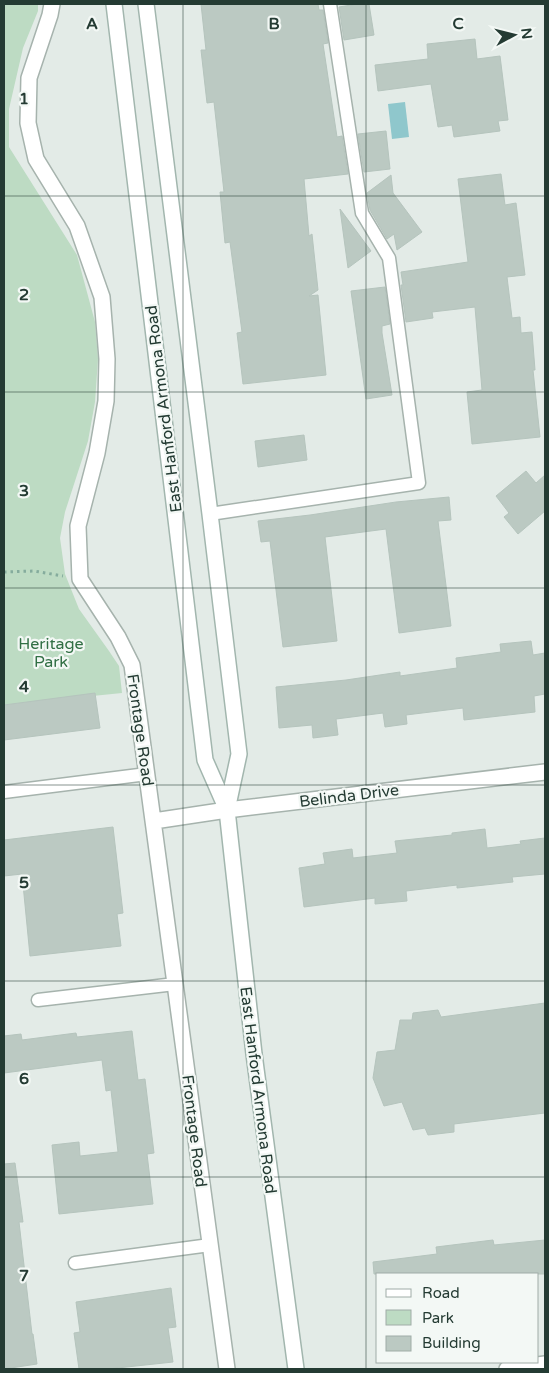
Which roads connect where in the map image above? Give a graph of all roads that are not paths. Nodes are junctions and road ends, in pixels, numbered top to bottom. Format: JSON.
{"nodes":[{"id":1,"x":52,"y":4,"type":"edge"},
{"id":2,"x":114,"y":4,"type":"edge"},
{"id":3,"x":146,"y":4,"type":"edge"},
{"id":4,"x":330,"y":4,"type":"edge"},
{"id":5,"x":210,"y":514,"type":"junction"},
{"id":6,"x":545,"y":772,"type":"edge"},
{"id":7,"x":148,"y":774,"type":"junction"},
{"id":8,"x":4,"y":792,"type":"edge"},
{"id":9,"x":227,"y":810,"type":"junction"},
{"id":10,"x":154,"y":821,"type":"junction"},
{"id":11,"x":176,"y":984,"type":"junction"},
{"id":12,"x":38,"y":1000,"type":"dead end"},
{"id":13,"x":210,"y":1245,"type":"junction"},
{"id":14,"x":76,"y":1263,"type":"dead end"},
{"id":15,"x":545,"y":1364,"type":"edge"},
{"id":16,"x":226,"y":1369,"type":"edge"},
{"id":17,"x":296,"y":1369,"type":"edge"},
{"id":18,"x":506,"y":1369,"type":"edge"}],
"edges":[{"from":1,"to":7,"type":"main road","name":"Frontage Road"},
{"from":2,"to":9,"type":"main road","name":"East Hanford Armona Road"},
{"from":3,"to":5,"type":"main road","name":"East Hanford Armona Road"},
{"from":4,"to":5,"type":"lane"},
{"from":5,"to":9,"type":"main road","name":"East Hanford Armona Road"},
{"from":6,"to":9,"type":"main road","name":"Belinda Drive"},
{"from":7,"to":8,"type":"lane"},
{"from":7,"to":10,"type":"main road","name":"Frontage Road"},
{"from":9,"to":10,"type":"main road","name":"Belinda Drive"},
{"from":9,"to":17,"type":"main road","name":"East Hanford Armona Road"},
{"from":10,"to":11,"type":"main road","name":"Frontage Road"},
{"from":11,"to":12,"type":"lane"},
{"from":11,"to":13,"type":"main road","name":"Frontage Road"},
{"from":13,"to":14,"type":"lane"},
{"from":13,"to":16,"type":"main road","name":"Frontage Road"},
{"from":15,"to":18,"type":"main road"}]}
